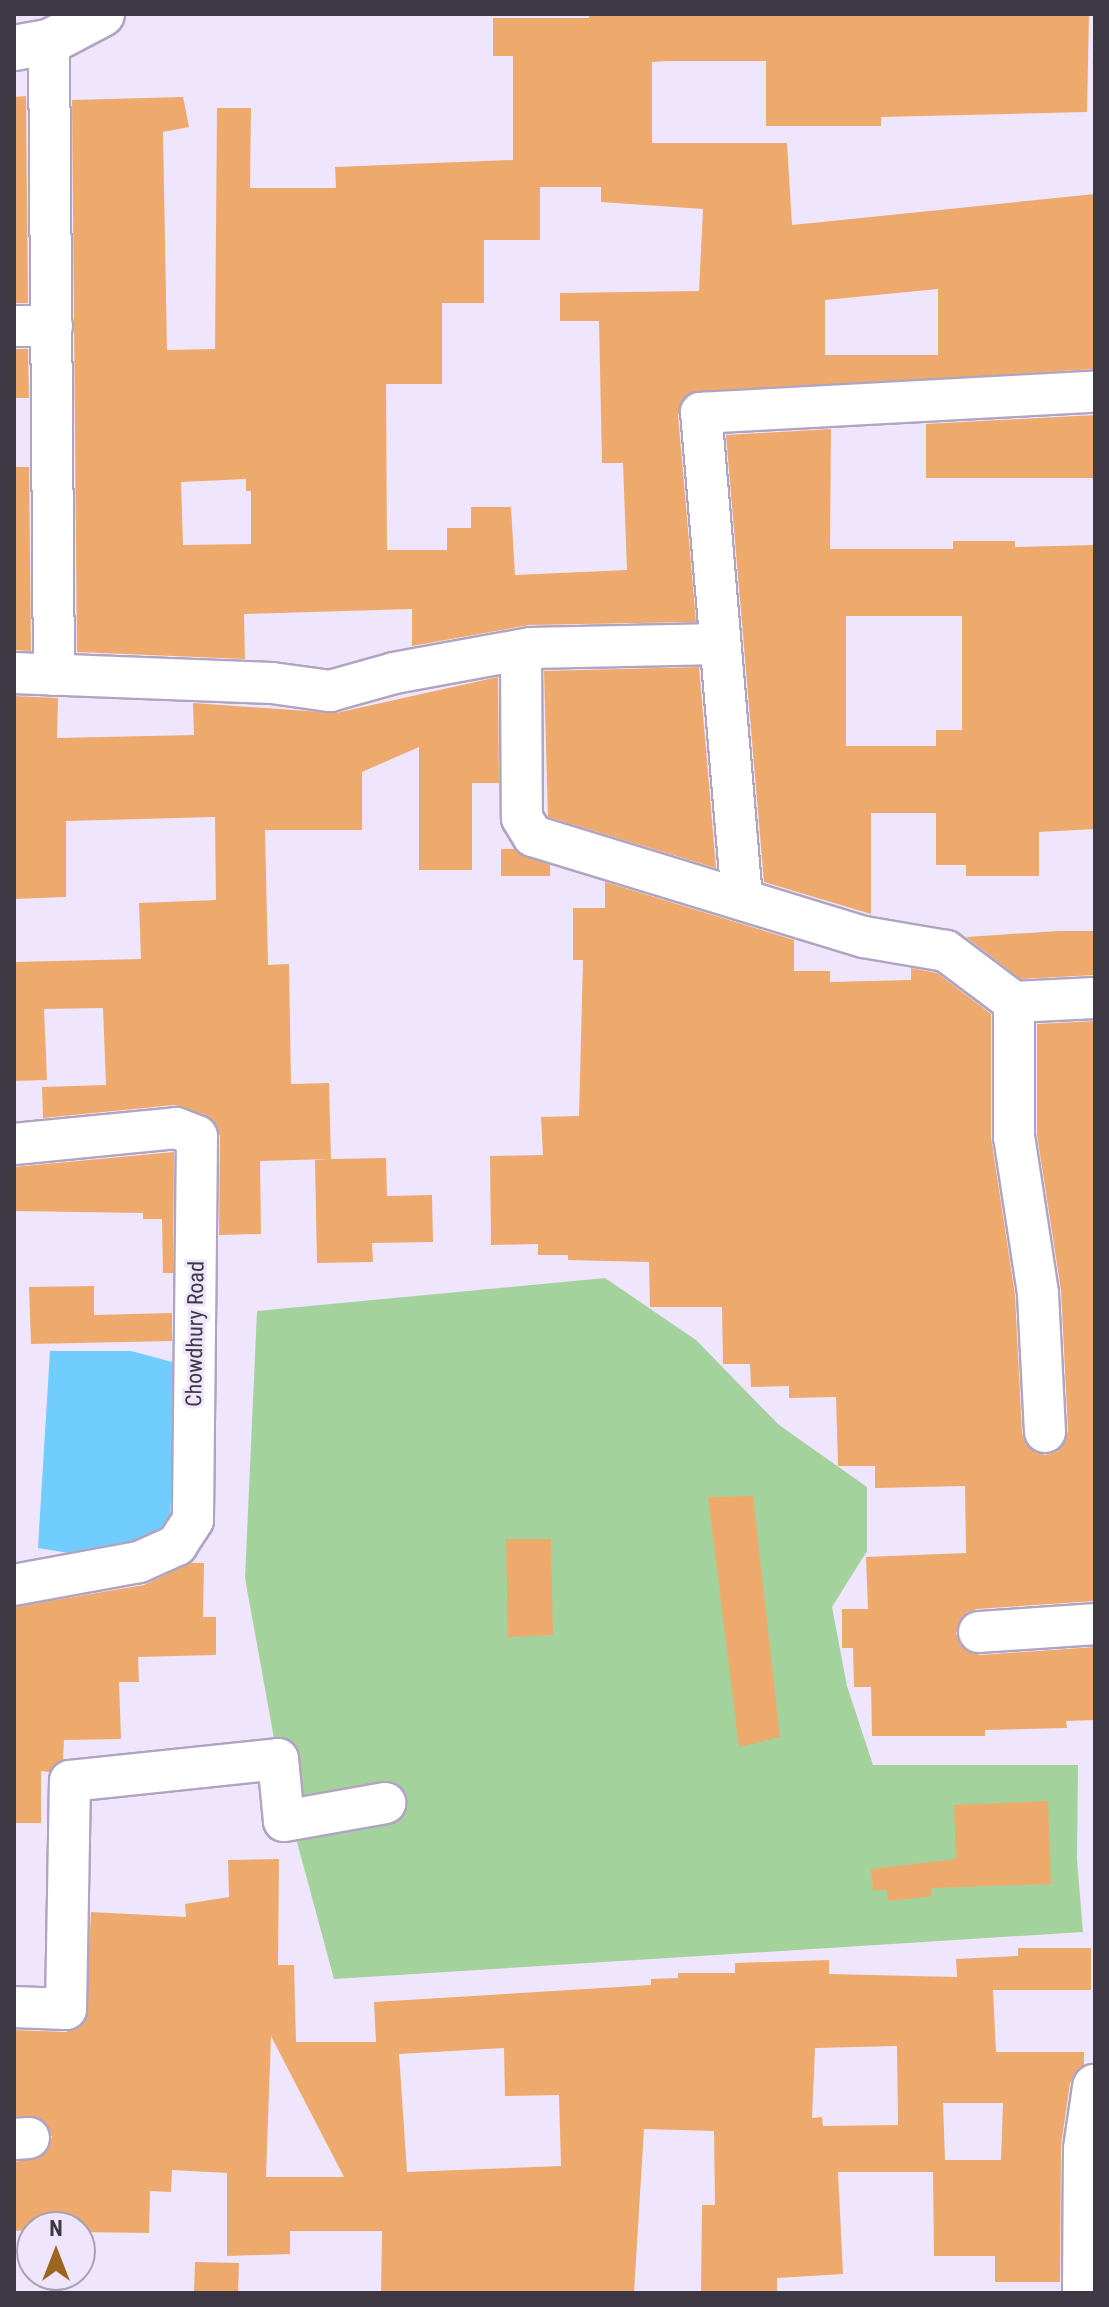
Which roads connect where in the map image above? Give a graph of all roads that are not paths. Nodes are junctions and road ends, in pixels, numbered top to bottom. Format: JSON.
{"nodes":[{"id":1,"x":102,"y":14,"type":"edge"},
{"id":2,"x":31,"y":45,"type":"edge"},
{"id":3,"x":33,"y":326,"type":"edge"},
{"id":4,"x":1095,"y":392,"type":"edge"},
{"id":5,"x":720,"y":644,"type":"junction"},
{"id":6,"x":521,"y":650,"type":"junction"},
{"id":7,"x":14,"y":673,"type":"edge"},
{"id":8,"x":54,"y":675,"type":"junction"},
{"id":9,"x":742,"y":899,"type":"junction"},
{"id":10,"x":1095,"y":998,"type":"edge"},
{"id":11,"x":1014,"y":1002,"type":"junction"},
{"id":12,"x":14,"y":1144,"type":"edge"},
{"id":13,"x":1045,"y":1432,"type":"dead end"},
{"id":14,"x":14,"y":1585,"type":"edge"},
{"id":15,"x":1095,"y":1624,"type":"edge"},
{"id":16,"x":979,"y":1632,"type":"dead end"},
{"id":17,"x":385,"y":1803,"type":"dead end"},
{"id":18,"x":14,"y":2007,"type":"edge"},
{"id":19,"x":1095,"y":2087,"type":"edge"},
{"id":20,"x":1085,"y":2293,"type":"edge"}],
"edges":[{"from":1,"to":2,"type":"street"},
{"from":2,"to":3,"type":"street"},
{"from":3,"to":8,"type":"street"},
{"from":4,"to":5,"type":"street"},
{"from":5,"to":6,"type":"street"},
{"from":5,"to":9,"type":"street"},
{"from":6,"to":8,"type":"street"},
{"from":6,"to":9,"type":"street"},
{"from":7,"to":8,"type":"street"},
{"from":9,"to":11,"type":"street"},
{"from":10,"to":11,"type":"street"},
{"from":11,"to":13,"type":"street"},
{"from":12,"to":14,"type":"street","name":"Chowdhury Road"},
{"from":15,"to":16,"type":"street"},
{"from":17,"to":18,"type":"street"},
{"from":19,"to":20,"type":"street"}]}
